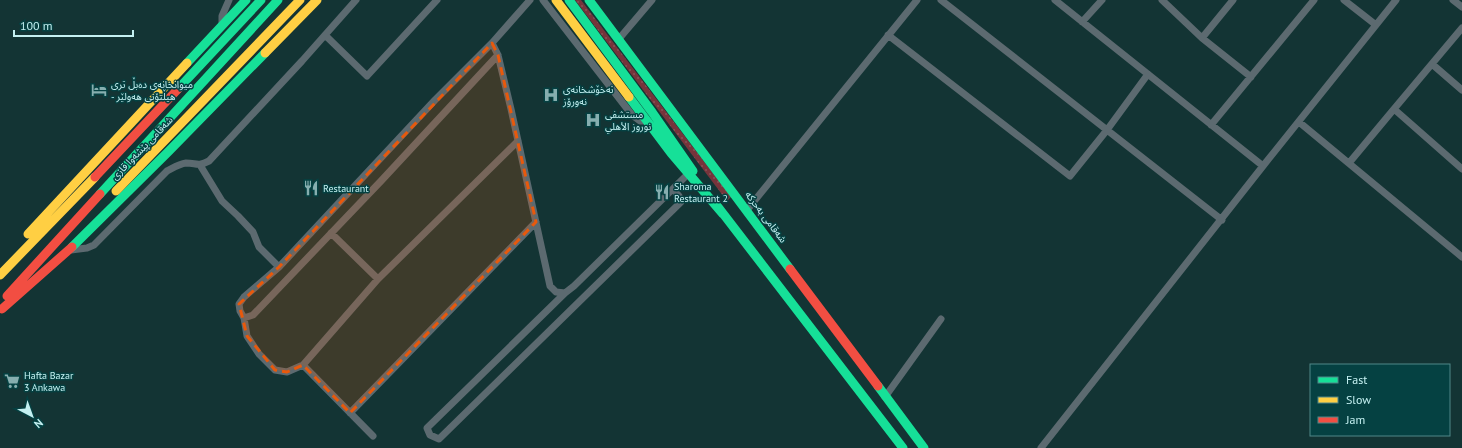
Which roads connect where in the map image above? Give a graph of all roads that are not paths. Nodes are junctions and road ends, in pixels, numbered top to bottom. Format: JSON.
{"nodes":[{"id":1,"x":229,"y":0,"type":"edge"},
{"id":2,"x":246,"y":0,"type":"edge"},
{"id":3,"x":261,"y":0,"type":"edge"},
{"id":4,"x":278,"y":0,"type":"edge"},
{"id":5,"x":300,"y":0,"type":"edge"},
{"id":6,"x":318,"y":0,"type":"edge"},
{"id":7,"x":356,"y":0,"type":"edge"},
{"id":8,"x":437,"y":0,"type":"edge"},
{"id":9,"x":530,"y":0,"type":"edge"},
{"id":10,"x":543,"y":0,"type":"edge"},
{"id":11,"x":556,"y":0,"type":"edge"},
{"id":12,"x":570,"y":0,"type":"edge"},
{"id":13,"x":589,"y":0,"type":"edge"},
{"id":14,"x":652,"y":0,"type":"edge"},
{"id":15,"x":917,"y":0,"type":"edge"},
{"id":16,"x":941,"y":0,"type":"edge"},
{"id":17,"x":1055,"y":0,"type":"edge"},
{"id":18,"x":1102,"y":0,"type":"edge"},
{"id":19,"x":1162,"y":0,"type":"edge"},
{"id":20,"x":1233,"y":0,"type":"edge"},
{"id":21,"x":1314,"y":0,"type":"edge"},
{"id":22,"x":1344,"y":0,"type":"edge"},
{"id":23,"x":1396,"y":0,"type":"edge"},
{"id":24,"x":1453,"y":0,"type":"edge"},
{"id":25,"x":1462,"y":7,"type":"edge"},
{"id":26,"x":1082,"y":22,"type":"junction"},
{"id":27,"x":222,"y":25,"type":"junction"},
{"id":28,"x":1376,"y":25,"type":"junction"},
{"id":29,"x":1462,"y":28,"type":"edge"},
{"id":30,"x":325,"y":35,"type":"junction"},
{"id":31,"x":888,"y":35,"type":"junction"},
{"id":32,"x":1202,"y":38,"type":"junction"},
{"id":33,"x":618,"y":40,"type":"junction"},
{"id":34,"x":492,"y":43,"type":"junction"},
{"id":35,"x":498,"y":55,"type":"junction"},
{"id":36,"x":1432,"y":64,"type":"junction"},
{"id":37,"x":1148,"y":74,"type":"junction"},
{"id":38,"x":1251,"y":77,"type":"junction"},
{"id":39,"x":1462,"y":90,"type":"edge"},
{"id":40,"x":1394,"y":109,"type":"junction"},
{"id":41,"x":647,"y":121,"type":"junction"},
{"id":42,"x":1299,"y":122,"type":"junction"},
{"id":43,"x":1211,"y":125,"type":"junction"},
{"id":44,"x":1107,"y":130,"type":"junction"},
{"id":45,"x":518,"y":141,"type":"junction"},
{"id":46,"x":1349,"y":163,"type":"junction"},
{"id":47,"x":200,"y":165,"type":"junction"},
{"id":48,"x":1263,"y":166,"type":"junction"},
{"id":49,"x":1462,"y":169,"type":"edge"},
{"id":50,"x":688,"y":174,"type":"junction"},
{"id":51,"x":673,"y":189,"type":"junction"},
{"id":52,"x":747,"y":210,"type":"junction"},
{"id":53,"x":723,"y":214,"type":"junction"},
{"id":54,"x":1222,"y":220,"type":"junction"},
{"id":55,"x":536,"y":222,"type":"junction"},
{"id":56,"x":331,"y":233,"type":"junction"},
{"id":57,"x":68,"y":251,"type":"junction"},
{"id":58,"x":1462,"y":257,"type":"edge"},
{"id":59,"x":0,"y":265,"type":"edge"},
{"id":60,"x":279,"y":267,"type":"junction"},
{"id":61,"x":0,"y":275,"type":"edge"},
{"id":62,"x":378,"y":279,"type":"junction"},
{"id":63,"x":564,"y":293,"type":"junction"},
{"id":64,"x":1,"y":308,"type":"edge"},
{"id":65,"x":244,"y":318,"type":"junction"},
{"id":66,"x":941,"y":318,"type":"dead end"},
{"id":67,"x":303,"y":365,"type":"junction"},
{"id":68,"x":885,"y":397,"type":"junction"},
{"id":69,"x":350,"y":413,"type":"junction"},
{"id":70,"x":373,"y":436,"type":"dead end"},
{"id":71,"x":903,"y":448,"type":"edge"},
{"id":72,"x":924,"y":448,"type":"edge"},
{"id":73,"x":1041,"y":448,"type":"edge"}],
"edges":[{"from":1,"to":27,"type":"street"},
{"from":2,"to":27,"type":"main road"},
{"from":3,"to":61,"type":"main road","name":"شەقامی پێشەوا قازی"},
{"from":4,"to":64,"type":"main road","name":"شەقامی پێشەوا قازی"},
{"from":5,"to":64,"type":"main road","name":"شەقامی پێشەوا قازی"},
{"from":6,"to":57,"type":"main road"},
{"from":7,"to":30,"type":"street"},
{"from":8,"to":30,"type":"street"},
{"from":9,"to":34,"type":"street"},
{"from":10,"to":41,"type":"street"},
{"from":11,"to":41,"type":"main road"},
{"from":12,"to":53,"type":"main road"},
{"from":13,"to":33,"type":"main road","name":"شەقامی بەحرکە"},
{"from":14,"to":33,"type":"street"},
{"from":15,"to":31,"type":"street"},
{"from":16,"to":44,"type":"street"},
{"from":17,"to":26,"type":"street"},
{"from":18,"to":26,"type":"street"},
{"from":19,"to":32,"type":"street"},
{"from":20,"to":32,"type":"street"},
{"from":21,"to":38,"type":"street"},
{"from":22,"to":28,"type":"street"},
{"from":23,"to":28,"type":"street"},
{"from":24,"to":25,"type":"street"},
{"from":26,"to":37,"type":"street"},
{"from":27,"to":59,"type":"main road"},
{"from":28,"to":42,"type":"street"},
{"from":29,"to":36,"type":"street"},
{"from":30,"to":47,"type":"street"},
{"from":31,"to":44,"type":"street"},
{"from":31,"to":52,"type":"street"},
{"from":32,"to":38,"type":"street"},
{"from":33,"to":52,"type":"main road","name":"شەقامی بەحرکە"},
{"from":34,"to":35,"type":"street"},
{"from":34,"to":60,"type":"street"},
{"from":35,"to":45,"type":"street"},
{"from":35,"to":56,"type":"street"},
{"from":36,"to":39,"type":"street"},
{"from":36,"to":40,"type":"street"},
{"from":37,"to":43,"type":"street"},
{"from":37,"to":44,"type":"street"},
{"from":38,"to":43,"type":"street"},
{"from":40,"to":46,"type":"street"},
{"from":40,"to":49,"type":"street"},
{"from":41,"to":50,"type":"main road"},
{"from":42,"to":46,"type":"street"},
{"from":42,"to":48,"type":"street"},
{"from":43,"to":48,"type":"street"},
{"from":44,"to":54,"type":"street"},
{"from":45,"to":55,"type":"street"},
{"from":45,"to":62,"type":"street"},
{"from":46,"to":58,"type":"street"},
{"from":47,"to":57,"type":"street"},
{"from":47,"to":60,"type":"street"},
{"from":48,"to":54,"type":"street"},
{"from":50,"to":51,"type":"street"},
{"from":50,"to":53,"type":"main road"},
{"from":51,"to":63,"type":"street"},
{"from":51,"to":63,"type":"street"},
{"from":52,"to":68,"type":"main road","name":"شەقامی بەحرکە"},
{"from":53,"to":71,"type":"main road"},
{"from":54,"to":73,"type":"street"},
{"from":55,"to":63,"type":"street"},
{"from":55,"to":69,"type":"street"},
{"from":56,"to":62,"type":"street"},
{"from":56,"to":65,"type":"street"},
{"from":57,"to":64,"type":"main road"},
{"from":60,"to":65,"type":"street"},
{"from":62,"to":67,"type":"street"},
{"from":65,"to":67,"type":"street"},
{"from":66,"to":68,"type":"street"},
{"from":67,"to":69,"type":"street"},
{"from":68,"to":72,"type":"main road","name":"شەقامی بەحرکە"},
{"from":69,"to":70,"type":"street"}]}
